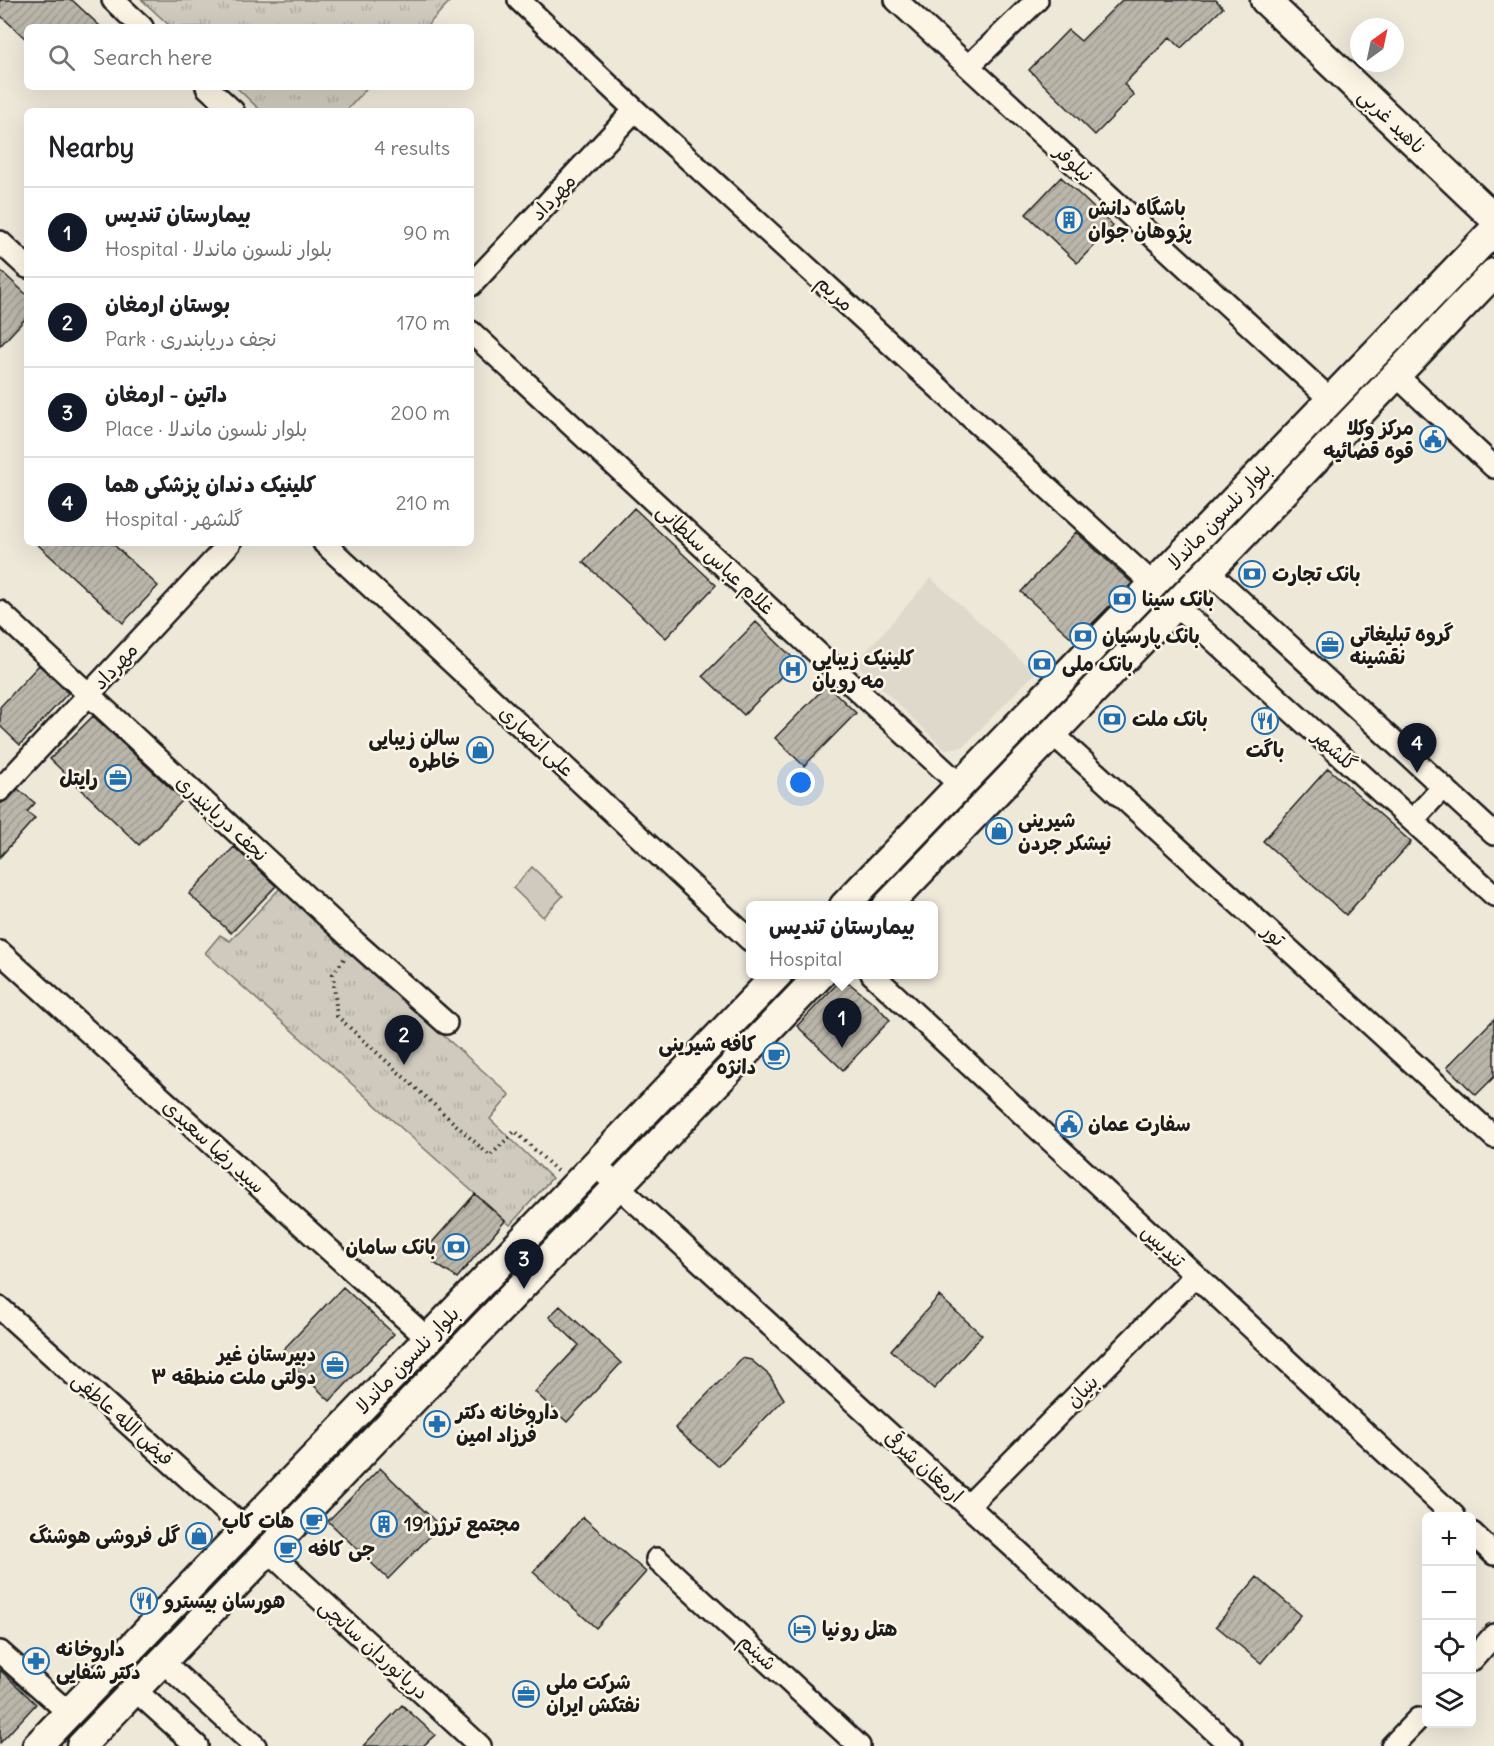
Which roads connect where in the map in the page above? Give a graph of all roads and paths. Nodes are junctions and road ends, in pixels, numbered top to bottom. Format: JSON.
{"nodes":[{"id":1,"x":113,"y":0,"type":"edge"},
{"id":2,"x":519,"y":0,"type":"edge"},
{"id":3,"x":896,"y":0,"type":"edge"},
{"id":4,"x":1037,"y":0,"type":"edge"},
{"id":5,"x":1265,"y":0,"type":"edge"},
{"id":6,"x":139,"y":24,"type":"edge"},
{"id":7,"x":969,"y":66,"type":"junction"},
{"id":8,"x":210,"y":90,"type":"edge"},
{"id":9,"x":229,"y":108,"type":"edge"},
{"id":10,"x":635,"y":110,"type":"junction"},
{"id":11,"x":1494,"y":218,"type":"edge"},
{"id":12,"x":1494,"y":230,"type":"edge"},
{"id":13,"x":0,"y":242,"type":"edge"},
{"id":14,"x":24,"y":264,"type":"edge"},
{"id":15,"x":1494,"y":273,"type":"edge"},
{"id":16,"x":474,"y":282,"type":"edge"},
{"id":17,"x":474,"y":335,"type":"edge"},
{"id":18,"x":1396,"y":375,"type":"junction"},
{"id":19,"x":1331,"y":400,"type":"junction"},
{"id":20,"x":1494,"y":467,"type":"edge"},
{"id":21,"x":227,"y":546,"type":"edge"},
{"id":22,"x":327,"y":546,"type":"edge"},
{"id":23,"x":1208,"y":571,"type":"junction"},
{"id":24,"x":1153,"y":584,"type":"junction"},
{"id":25,"x":1175,"y":605,"type":"junction"},
{"id":26,"x":0,"y":612,"type":"edge"},
{"id":27,"x":89,"y":694,"type":"junction"},
{"id":28,"x":1052,"y":733,"type":"junction"},
{"id":29,"x":960,"y":785,"type":"junction"},
{"id":30,"x":1443,"y":787,"type":"junction"},
{"id":31,"x":0,"y":790,"type":"edge"},
{"id":32,"x":1413,"y":820,"type":"junction"},
{"id":33,"x":1494,"y":834,"type":"edge"},
{"id":34,"x":1494,"y":895,"type":"edge"},
{"id":35,"x":849,"y":901,"type":"edge"},
{"id":36,"x":892,"y":901,"type":"edge"},
{"id":37,"x":746,"y":935,"type":"edge"},
{"id":38,"x":356,"y":943,"type":"junction"},
{"id":39,"x":0,"y":952,"type":"edge"},
{"id":40,"x":774,"y":979,"type":"edge"},
{"id":41,"x":817,"y":979,"type":"edge"},
{"id":42,"x":876,"y":979,"type":"edge"},
{"id":43,"x":446,"y":1023,"type":"dead end"},
{"id":44,"x":1494,"y":1137,"type":"edge"},
{"id":45,"x":545,"y":1159,"type":"dead end"},
{"id":46,"x":595,"y":1165,"type":"junction"},
{"id":47,"x":618,"y":1186,"type":"junction"},
{"id":48,"x":1195,"y":1276,"type":"junction"},
{"id":49,"x":0,"y":1308,"type":"edge"},
{"id":50,"x":428,"y":1339,"type":"junction"},
{"id":51,"x":968,"y":1506,"type":"junction"},
{"id":52,"x":1450,"y":1512,"type":"edge"},
{"id":53,"x":245,"y":1529,"type":"junction"},
{"id":54,"x":1476,"y":1537,"type":"edge"},
{"id":55,"x":268,"y":1551,"type":"junction"},
{"id":56,"x":1494,"y":1554,"type":"edge"},
{"id":57,"x":657,"y":1559,"type":"dead end"},
{"id":58,"x":1494,"y":1635,"type":"edge"},
{"id":59,"x":0,"y":1652,"type":"edge"},
{"id":60,"x":1476,"y":1655,"type":"edge"},
{"id":61,"x":162,"y":1661,"type":"junction"},
{"id":62,"x":135,"y":1690,"type":"junction"},
{"id":63,"x":69,"y":1713,"type":"junction"},
{"id":64,"x":1418,"y":1719,"type":"dead end"},
{"id":65,"x":37,"y":1746,"type":"edge"},
{"id":66,"x":81,"y":1746,"type":"edge"},
{"id":67,"x":197,"y":1746,"type":"edge"},
{"id":68,"x":255,"y":1746,"type":"edge"},
{"id":69,"x":480,"y":1746,"type":"edge"},
{"id":70,"x":859,"y":1746,"type":"edge"},
{"id":71,"x":1231,"y":1746,"type":"edge"},
{"id":72,"x":1392,"y":1746,"type":"edge"}],
"edges":[{"from":1,"to":6,"type":"street"},
{"from":2,"to":10,"type":"street","name":"مریم"},
{"from":3,"to":7,"type":"street","name":"نیلوفر"},
{"from":4,"to":7,"type":"street"},
{"from":5,"to":11,"type":"main road","name":"ناهید غربی"},
{"from":7,"to":19,"type":"street","name":"نیلوفر"},
{"from":8,"to":9,"type":"street"},
{"from":10,"to":16,"type":"street","name":"مهرداد"},
{"from":10,"to":24,"type":"street","name":"مریم"},
{"from":12,"to":19,"type":"main road","name":"بلوار نلسون ماندلا"},
{"from":13,"to":14,"type":"street"},
{"from":15,"to":18,"type":"main road","name":"بلوار نلسون ماندلا"},
{"from":17,"to":29,"type":"street","name":"غلام عباس سلطانی"},
{"from":18,"to":20,"type":"street"},
{"from":18,"to":23,"type":"main road","name":"بلوار نلسون ماندلا"},
{"from":19,"to":24,"type":"main road","name":"بلوار نلسون ماندلا"},
{"from":21,"to":27,"type":"street","name":"مهرداد"},
{"from":22,"to":37,"type":"street","name":"علی انصاری"},
{"from":23,"to":25,"type":"main road","name":"بلوار نلسون ماندلا"},
{"from":23,"to":30,"type":"street"},
{"from":24,"to":29,"type":"main road","name":"بلوار نلسون ماندلا"},
{"from":25,"to":28,"type":"main road","name":"بلوار نلسون ماندلا"},
{"from":25,"to":32,"type":"street","name":"گلشهر"},
{"from":26,"to":27,"type":"street","name":"نجف دریابندری"},
{"from":27,"to":31,"type":"street","name":"مهرداد"},
{"from":27,"to":38,"type":"street","name":"نجف دریابندری"},
{"from":28,"to":36,"type":"main road","name":"بلوار نلسون ماندلا"},
{"from":28,"to":44,"type":"street","name":"تور"},
{"from":29,"to":35,"type":"main road","name":"بلوار نلسون ماندلا"},
{"from":30,"to":32,"type":"street"},
{"from":30,"to":33,"type":"street"},
{"from":32,"to":34,"type":"street","name":"گلشهر"},
{"from":38,"to":43,"type":"street","name":"نجف دریابندری"},
{"from":38,"to":45,"type":"path"},
{"from":39,"to":50,"type":"street","name":"سید رضا سعیدی"},
{"from":40,"to":46,"type":"main road","name":"بلوار نلسون ماندلا"},
{"from":41,"to":47,"type":"main road","name":"بلوار نلسون ماندلا"},
{"from":42,"to":48,"type":"street","name":"تندیس"},
{"from":46,"to":47,"type":"street","name":"ارمغان شرقی"},
{"from":46,"to":50,"type":"main road","name":"بلوار نلسون ماندلا"},
{"from":47,"to":51,"type":"street","name":"ارمغان شرقی"},
{"from":47,"to":55,"type":"main road","name":"بلوار نلسون ماندلا"},
{"from":48,"to":51,"type":"street","name":"بنیان"},
{"from":48,"to":52,"type":"street","name":"تندیس"},
{"from":49,"to":53,"type":"street","name":"فیض الله عاطفی"},
{"from":50,"to":53,"type":"main road","name":"بلوار نلسون ماندلا"},
{"from":51,"to":71,"type":"street","name":"ارمغان شرقی"},
{"from":53,"to":63,"type":"main road","name":"بلوار نلسون ماندلا"},
{"from":54,"to":56,"type":"street"},
{"from":55,"to":61,"type":"main road","name":"بلوار نلسون ماندلا"},
{"from":55,"to":69,"type":"street","name":"دریانوردان سانچی"},
{"from":57,"to":70,"type":"street","name":"شبنم"},
{"from":58,"to":60,"type":"street"},
{"from":59,"to":63,"type":"street"},
{"from":61,"to":62,"type":"main road","name":"بلوار نلسون ماندلا"},
{"from":61,"to":68,"type":"street"},
{"from":62,"to":66,"type":"main road","name":"بلوار نلسون ماندلا"},
{"from":62,"to":67,"type":"street"},
{"from":63,"to":65,"type":"main road","name":"بلوار نلسون ماندلا"},
{"from":64,"to":72,"type":"street"}]}
